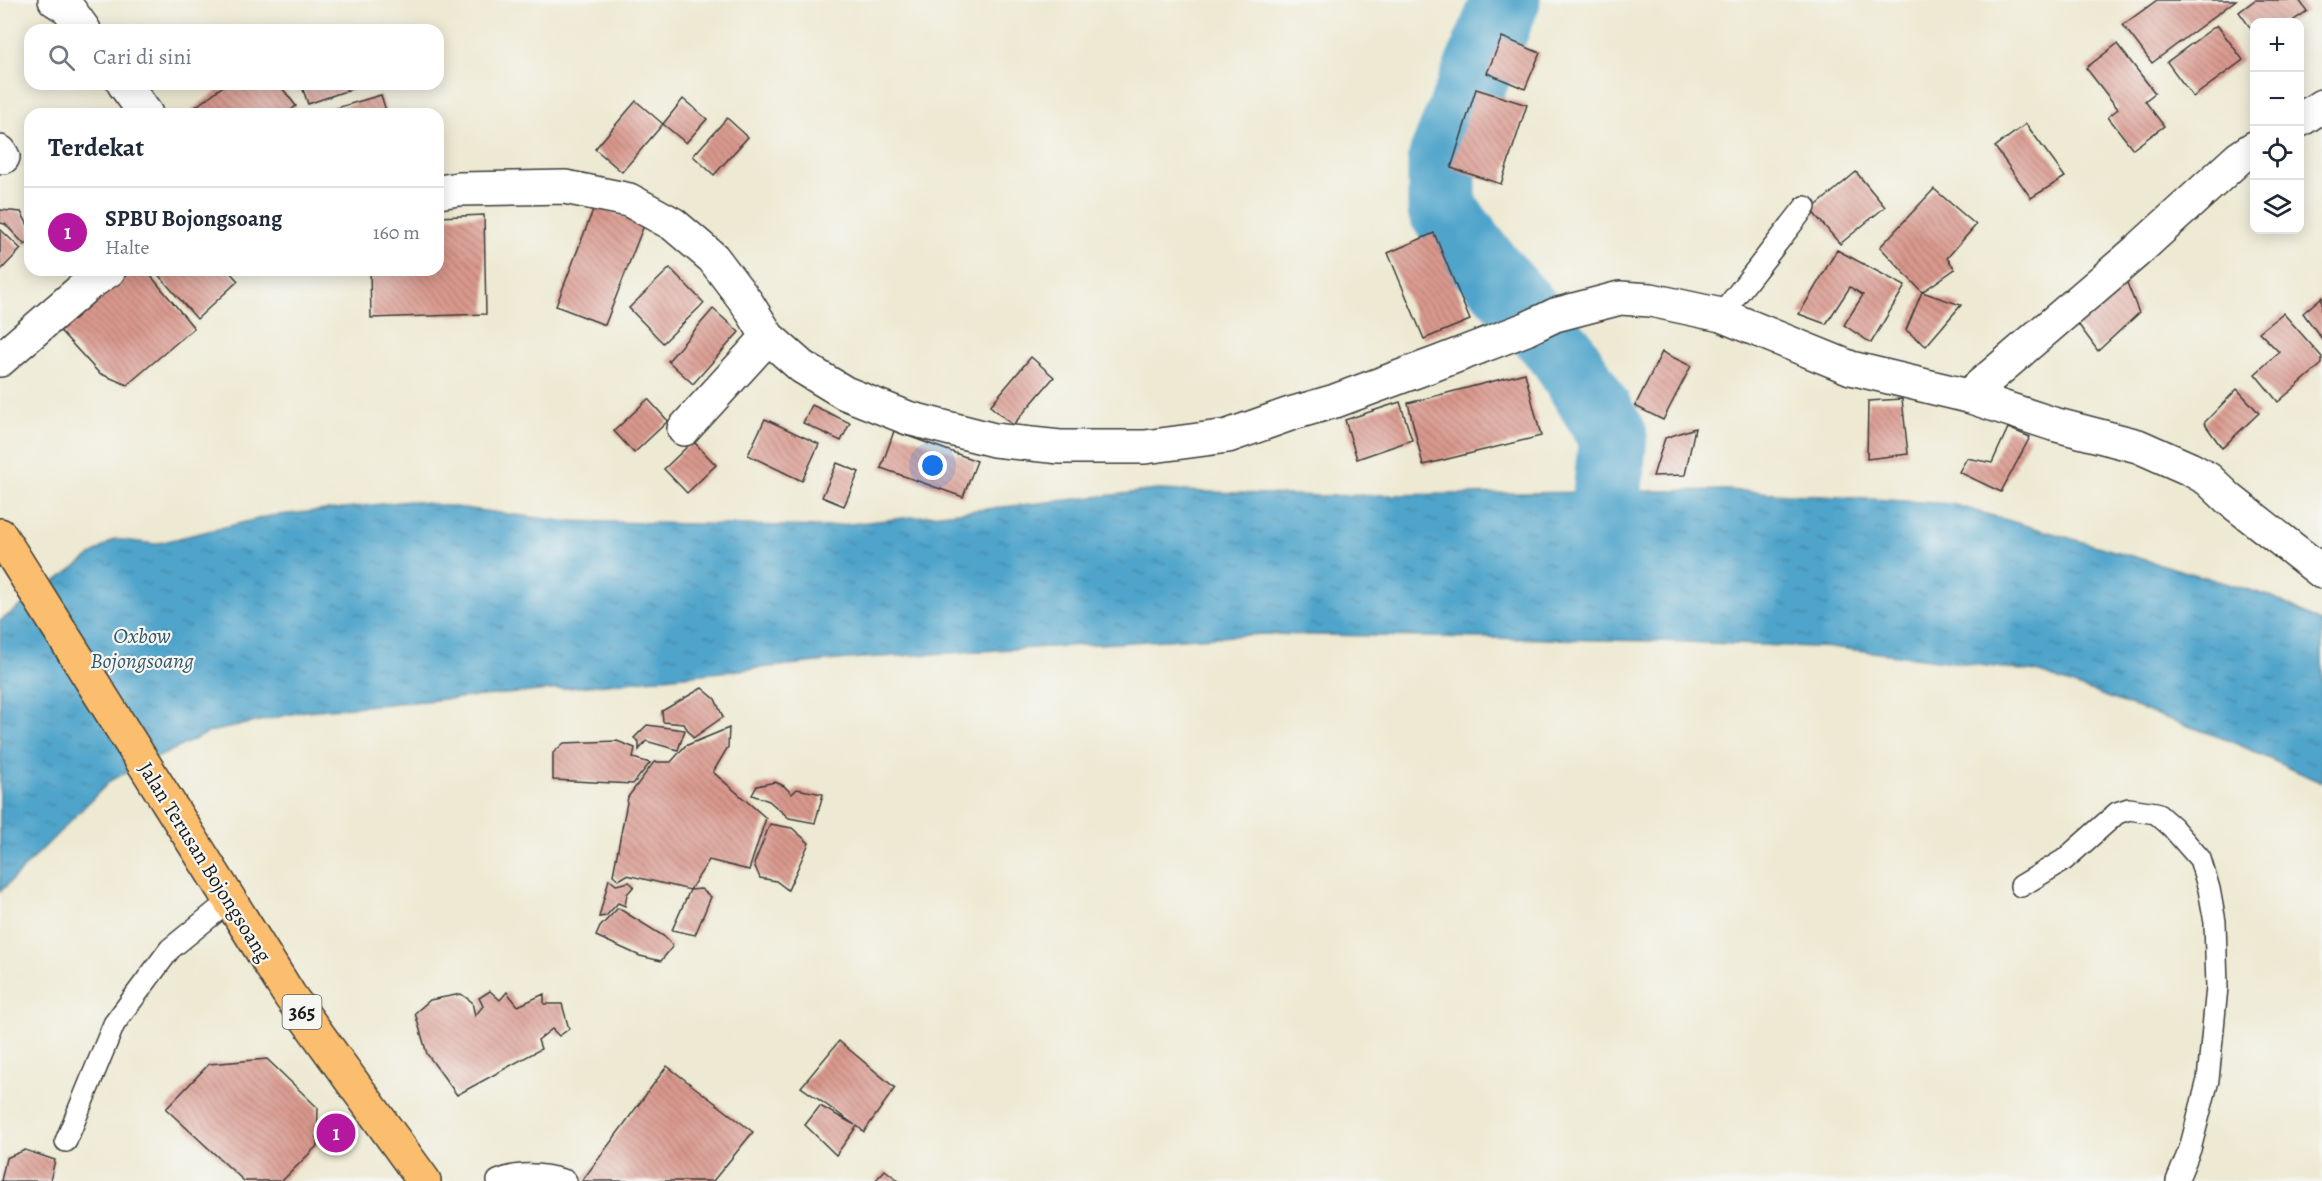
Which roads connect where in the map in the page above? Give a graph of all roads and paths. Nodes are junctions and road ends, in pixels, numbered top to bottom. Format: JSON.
{"nodes":[{"id":1,"x":55,"y":0,"type":"edge"},
{"id":2,"x":80,"y":24,"type":"edge"},
{"id":3,"x":128,"y":90,"type":"edge"},
{"id":4,"x":2322,"y":106,"type":"edge"},
{"id":5,"x":142,"y":108,"type":"edge"},
{"id":6,"x":2304,"y":117,"type":"edge"},
{"id":7,"x":2250,"y":151,"type":"edge"},
{"id":8,"x":444,"y":191,"type":"edge"},
{"id":9,"x":1805,"y":207,"type":"dead end"},
{"id":10,"x":100,"y":276,"type":"edge"},
{"id":11,"x":1721,"y":315,"type":"junction"},
{"id":12,"x":768,"y":338,"type":"junction"},
{"id":13,"x":0,"y":360,"type":"edge"},
{"id":14,"x":1968,"y":396,"type":"junction"},
{"id":15,"x":684,"y":429,"type":"dead end"},
{"id":16,"x":0,"y":535,"type":"edge"},
{"id":17,"x":2322,"y":572,"type":"edge"},
{"id":18,"x":2021,"y":886,"type":"dead end"},
{"id":19,"x":229,"y":901,"type":"junction"},
{"id":20,"x":66,"y":1141,"type":"dead end"},
{"id":21,"x":424,"y":1181,"type":"edge"},
{"id":22,"x":498,"y":1181,"type":"edge"},
{"id":23,"x":566,"y":1181,"type":"edge"},
{"id":24,"x":2177,"y":1181,"type":"edge"}],
"edges":[{"from":1,"to":2,"type":"street"},
{"from":3,"to":5,"type":"street"},
{"from":4,"to":6,"type":"street"},
{"from":7,"to":14,"type":"street"},
{"from":8,"to":12,"type":"street"},
{"from":9,"to":11,"type":"lane"},
{"from":10,"to":13,"type":"street"},
{"from":11,"to":12,"type":"street"},
{"from":11,"to":14,"type":"street"},
{"from":12,"to":15,"type":"street"},
{"from":14,"to":17,"type":"street"},
{"from":16,"to":19,"type":"main road","name":"Jalan Terusan Bojongsoang","number":"365"},
{"from":18,"to":24,"type":"lane"},
{"from":19,"to":20,"type":"lane"},
{"from":19,"to":21,"type":"main road","name":"Jalan Terusan Bojongsoang","number":"365"},
{"from":22,"to":23,"type":"lane"}]}
